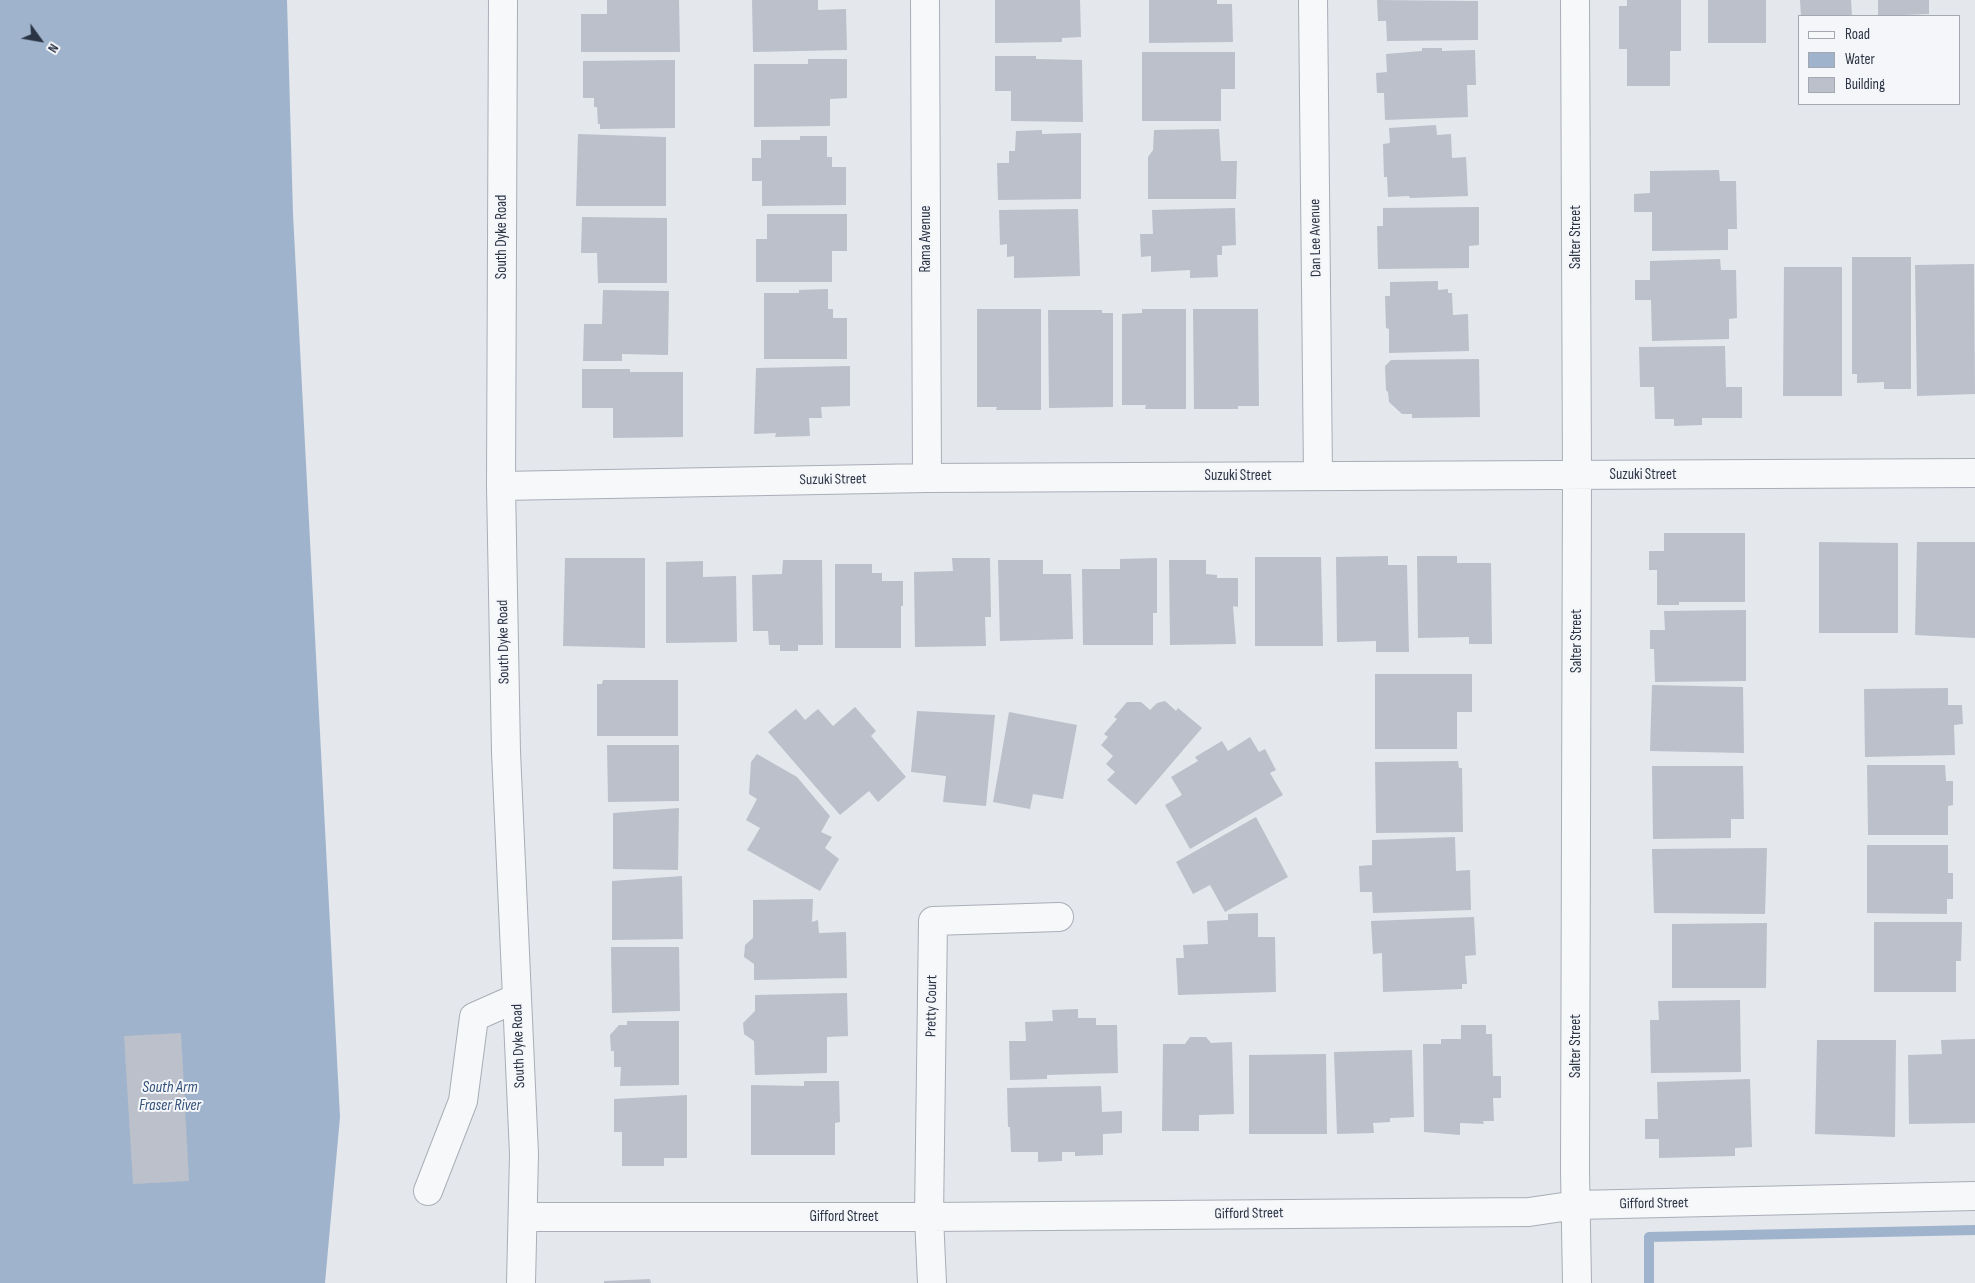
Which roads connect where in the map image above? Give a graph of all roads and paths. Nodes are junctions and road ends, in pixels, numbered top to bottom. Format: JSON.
{"nodes":[{"id":1,"x":503,"y":0,"type":"edge"},
{"id":2,"x":925,"y":0,"type":"edge"},
{"id":3,"x":1313,"y":0,"type":"edge"},
{"id":4,"x":1575,"y":0,"type":"edge"},
{"id":5,"x":1975,"y":472,"type":"edge"},
{"id":6,"x":1318,"y":475,"type":"junction"},
{"id":7,"x":1578,"y":476,"type":"junction"},
{"id":8,"x":927,"y":478,"type":"junction"},
{"id":9,"x":501,"y":486,"type":"junction"},
{"id":10,"x":1059,"y":917,"type":"dead end"},
{"id":11,"x":517,"y":998,"type":"junction"},
{"id":12,"x":428,"y":1191,"type":"dead end"},
{"id":13,"x":1975,"y":1196,"type":"edge"},
{"id":14,"x":1576,"y":1205,"type":"junction"},
{"id":15,"x":523,"y":1217,"type":"junction"},
{"id":16,"x":929,"y":1217,"type":"junction"},
{"id":17,"x":521,"y":1283,"type":"edge"},
{"id":18,"x":932,"y":1283,"type":"edge"},
{"id":19,"x":1577,"y":1283,"type":"edge"}],
"edges":[{"from":1,"to":9,"type":"street","name":"South Dyke Road"},
{"from":2,"to":8,"type":"street","name":"Rama Avenue"},
{"from":3,"to":6,"type":"street","name":"Dan Lee Avenue"},
{"from":4,"to":7,"type":"street","name":"Salter Street"},
{"from":5,"to":7,"type":"street","name":"Suzuki Street"},
{"from":6,"to":7,"type":"street","name":"Suzuki Street"},
{"from":6,"to":8,"type":"street","name":"Suzuki Street"},
{"from":7,"to":14,"type":"street","name":"Salter Street"},
{"from":8,"to":9,"type":"street","name":"Suzuki Street"},
{"from":9,"to":11,"type":"street","name":"South Dyke Road"},
{"from":10,"to":16,"type":"street","name":"Pretty Court"},
{"from":11,"to":12,"type":"street"},
{"from":11,"to":15,"type":"street","name":"South Dyke Road"},
{"from":13,"to":14,"type":"street","name":"Gifford Street"},
{"from":14,"to":16,"type":"street","name":"Gifford Street"},
{"from":14,"to":19,"type":"street","name":"Salter Street"},
{"from":15,"to":16,"type":"street","name":"Gifford Street"},
{"from":15,"to":17,"type":"street","name":"South Dyke Road"},
{"from":16,"to":18,"type":"street"}]}
